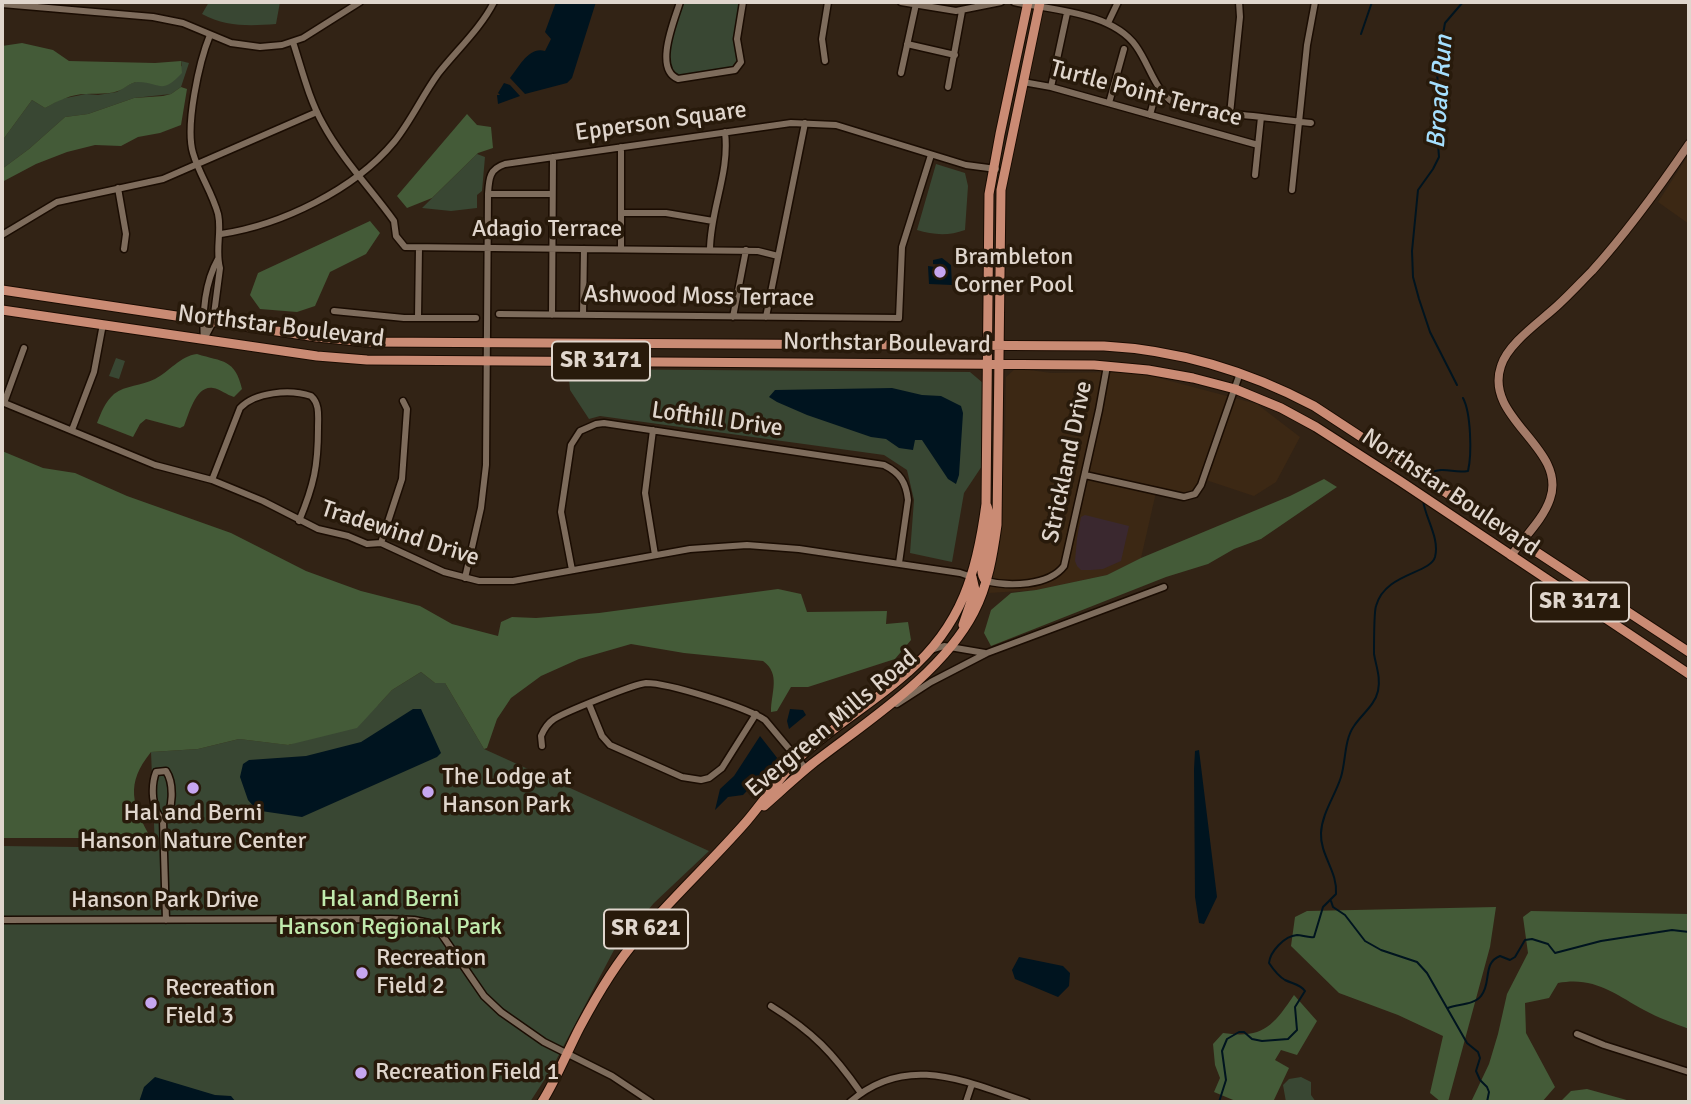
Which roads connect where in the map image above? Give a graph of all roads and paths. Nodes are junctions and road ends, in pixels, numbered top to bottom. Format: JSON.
{"nodes":[{"id":1,"x":360,"y":2,"type":"edge"},
{"id":2,"x":494,"y":2,"type":"edge"},
{"id":3,"x":680,"y":2,"type":"edge"},
{"id":4,"x":743,"y":2,"type":"edge"},
{"id":5,"x":828,"y":2,"type":"edge"},
{"id":6,"x":901,"y":2,"type":"edge"},
{"id":7,"x":1001,"y":2,"type":"edge"},
{"id":8,"x":1014,"y":2,"type":"edge"},
{"id":9,"x":1118,"y":2,"type":"edge"},
{"id":10,"x":1238,"y":2,"type":"edge"},
{"id":11,"x":1315,"y":2,"type":"edge"},
{"id":12,"x":1028,"y":3,"type":"edge"},
{"id":13,"x":2,"y":4,"type":"edge"},
{"id":14,"x":916,"y":4,"type":"junction"},
{"id":15,"x":1039,"y":5,"type":"edge"},
{"id":16,"x":962,"y":10,"type":"junction"},
{"id":17,"x":1067,"y":13,"type":"junction"},
{"id":18,"x":1108,"y":23,"type":"junction"},
{"id":19,"x":210,"y":35,"type":"junction"},
{"id":20,"x":293,"y":42,"type":"junction"},
{"id":21,"x":907,"y":44,"type":"junction"},
{"id":22,"x":1124,"y":49,"type":"dead end"},
{"id":23,"x":955,"y":55,"type":"junction"},
{"id":24,"x":825,"y":61,"type":"dead end"},
{"id":25,"x":901,"y":73,"type":"dead end"},
{"id":26,"x":1023,"y":82,"type":"junction"},
{"id":27,"x":948,"y":87,"type":"dead end"},
{"id":28,"x":1051,"y":87,"type":"junction"},
{"id":29,"x":1163,"y":94,"type":"junction"},
{"id":30,"x":1109,"y":103,"type":"junction"},
{"id":31,"x":317,"y":112,"type":"junction"},
{"id":32,"x":1230,"y":114,"type":"junction"},
{"id":33,"x":1150,"y":115,"type":"junction"},
{"id":34,"x":1261,"y":117,"type":"junction"},
{"id":35,"x":1299,"y":122,"type":"junction"},
{"id":36,"x":805,"y":123,"type":"junction"},
{"id":37,"x":1311,"y":123,"type":"dead end"},
{"id":38,"x":726,"y":132,"type":"junction"},
{"id":39,"x":1689,"y":144,"type":"edge"},
{"id":40,"x":1258,"y":145,"type":"junction"},
{"id":41,"x":621,"y":147,"type":"junction"},
{"id":42,"x":931,"y":155,"type":"junction"},
{"id":43,"x":553,"y":157,"type":"junction"},
{"id":44,"x":197,"y":164,"type":"junction"},
{"id":45,"x":993,"y":169,"type":"junction"},
{"id":46,"x":1004,"y":171,"type":"junction"},
{"id":47,"x":358,"y":174,"type":"junction"},
{"id":48,"x":1255,"y":175,"type":"dead end"},
{"id":49,"x":118,"y":188,"type":"junction"},
{"id":50,"x":1292,"y":190,"type":"dead end"},
{"id":51,"x":488,"y":194,"type":"junction"},
{"id":52,"x":552,"y":194,"type":"junction"},
{"id":53,"x":621,"y":213,"type":"junction"},
{"id":54,"x":713,"y":221,"type":"junction"},
{"id":55,"x":221,"y":234,"type":"junction"},
{"id":56,"x":2,"y":235,"type":"edge"},
{"id":57,"x":419,"y":248,"type":"junction"},
{"id":58,"x":124,"y":249,"type":"dead end"},
{"id":59,"x":488,"y":249,"type":"junction"},
{"id":60,"x":584,"y":249,"type":"junction"},
{"id":61,"x":553,"y":250,"type":"junction"},
{"id":62,"x":621,"y":250,"type":"junction"},
{"id":63,"x":710,"y":250,"type":"junction"},
{"id":64,"x":746,"y":250,"type":"junction"},
{"id":65,"x":778,"y":256,"type":"junction"},
{"id":66,"x":218,"y":259,"type":"junction"},
{"id":67,"x":2,"y":290,"type":"edge"},
{"id":68,"x":2,"y":310,"type":"edge"},
{"id":69,"x":334,"y":311,"type":"dead end"},
{"id":70,"x":499,"y":314,"type":"dead end"},
{"id":71,"x":552,"y":315,"type":"junction"},
{"id":72,"x":583,"y":315,"type":"junction"},
{"id":73,"x":418,"y":317,"type":"junction"},
{"id":74,"x":733,"y":317,"type":"junction"},
{"id":75,"x":766,"y":317,"type":"junction"},
{"id":76,"x":476,"y":318,"type":"dead end"},
{"id":77,"x":203,"y":320,"type":"junction"},
{"id":78,"x":213,"y":322,"type":"junction"},
{"id":79,"x":103,"y":324,"type":"junction"},
{"id":80,"x":204,"y":339,"type":"junction"},
{"id":81,"x":487,"y":342,"type":"junction"},
{"id":82,"x":988,"y":346,"type":"junction"},
{"id":83,"x":1000,"y":346,"type":"junction"},
{"id":84,"x":24,"y":348,"type":"dead end"},
{"id":85,"x":486,"y":360,"type":"junction"},
{"id":86,"x":988,"y":364,"type":"junction"},
{"id":87,"x":999,"y":365,"type":"junction"},
{"id":88,"x":1107,"y":366,"type":"junction"},
{"id":89,"x":1240,"y":373,"type":"junction"},
{"id":90,"x":1234,"y":389,"type":"junction"},
{"id":91,"x":403,"y":401,"type":"dead end"},
{"id":92,"x":3,"y":402,"type":"edge"},
{"id":93,"x":72,"y":430,"type":"junction"},
{"id":94,"x":653,"y":430,"type":"junction"},
{"id":95,"x":1085,"y":475,"type":"junction"},
{"id":96,"x":212,"y":480,"type":"junction"},
{"id":97,"x":986,"y":503,"type":"junction"},
{"id":98,"x":299,"y":521,"type":"junction"},
{"id":99,"x":1521,"y":541,"type":"junction"},
{"id":100,"x":381,"y":543,"type":"junction"},
{"id":101,"x":655,"y":555,"type":"junction"},
{"id":102,"x":1511,"y":556,"type":"junction"},
{"id":103,"x":899,"y":563,"type":"junction"},
{"id":104,"x":572,"y":570,"type":"junction"},
{"id":105,"x":972,"y":577,"type":"junction"},
{"id":106,"x":465,"y":578,"type":"junction"},
{"id":107,"x":986,"y":581,"type":"junction"},
{"id":108,"x":1164,"y":587,"type":"dead end"},
{"id":109,"x":961,"y":632,"type":"junction"},
{"id":110,"x":949,"y":647,"type":"junction"},
{"id":111,"x":930,"y":651,"type":"junction"},
{"id":112,"x":1689,"y":652,"type":"edge"},
{"id":113,"x":987,"y":653,"type":"junction"},
{"id":114,"x":1689,"y":674,"type":"edge"},
{"id":115,"x":589,"y":704,"type":"junction"},
{"id":116,"x":756,"y":714,"type":"junction"},
{"id":117,"x":860,"y":727,"type":"junction"},
{"id":118,"x":542,"y":746,"type":"dead end"},
{"id":119,"x":798,"y":759,"type":"junction"},
{"id":120,"x":806,"y":769,"type":"junction"},
{"id":121,"x":163,"y":820,"type":"junction"},
{"id":122,"x":747,"y":821,"type":"junction"},
{"id":123,"x":2,"y":920,"type":"edge"},
{"id":124,"x":166,"y":920,"type":"junction"},
{"id":125,"x":771,"y":1006,"type":"dead end"},
{"id":126,"x":1577,"y":1034,"type":"dead end"},
{"id":127,"x":567,"y":1054,"type":"junction"},
{"id":128,"x":1689,"y":1072,"type":"edge"},
{"id":129,"x":972,"y":1084,"type":"junction"},
{"id":130,"x":862,"y":1093,"type":"junction"},
{"id":131,"x":542,"y":1102,"type":"edge"},
{"id":132,"x":651,"y":1102,"type":"edge"},
{"id":133,"x":850,"y":1102,"type":"edge"},
{"id":134,"x":966,"y":1102,"type":"edge"},
{"id":135,"x":1027,"y":1102,"type":"edge"}],
"edges":[{"from":1,"to":20,"type":"street"},
{"from":2,"to":47,"type":"street"},
{"from":3,"to":4,"type":"street"},
{"from":5,"to":24,"type":"street"},
{"from":6,"to":14,"type":"street"},
{"from":7,"to":16,"type":"street"},
{"from":8,"to":12,"type":"street"},
{"from":9,"to":18,"type":"street"},
{"from":10,"to":32,"type":"street"},
{"from":11,"to":35,"type":"street"},
{"from":12,"to":15,"type":"street"},
{"from":12,"to":45,"type":"main road","name":"Evergreen Mills Road"},
{"from":13,"to":19,"type":"street"},
{"from":14,"to":16,"type":"street"},
{"from":14,"to":21,"type":"street"},
{"from":15,"to":17,"type":"street"},
{"from":15,"to":26,"type":"main road","name":"Evergreen Mills Road"},
{"from":16,"to":23,"type":"street"},
{"from":17,"to":18,"type":"street"},
{"from":17,"to":28,"type":"street"},
{"from":18,"to":29,"type":"street"},
{"from":19,"to":20,"type":"street"},
{"from":19,"to":44,"type":"street"},
{"from":20,"to":31,"type":"street"},
{"from":21,"to":23,"type":"street"},
{"from":21,"to":25,"type":"street"},
{"from":22,"to":30,"type":"street"},
{"from":23,"to":27,"type":"street"},
{"from":26,"to":28,"type":"street","name":"Turtle Point Terrace"},
{"from":26,"to":46,"type":"main road","name":"Evergreen Mills Road"},
{"from":28,"to":30,"type":"street","name":"Turtle Point Terrace"},
{"from":29,"to":32,"type":"street"},
{"from":29,"to":33,"type":"street"},
{"from":30,"to":33,"type":"street","name":"Turtle Point Terrace"},
{"from":31,"to":44,"type":"street"},
{"from":31,"to":47,"type":"street"},
{"from":32,"to":34,"type":"street"},
{"from":33,"to":40,"type":"street","name":"Turtle Point Terrace"},
{"from":34,"to":35,"type":"street"},
{"from":34,"to":40,"type":"street"},
{"from":35,"to":37,"type":"street"},
{"from":35,"to":50,"type":"street"},
{"from":36,"to":38,"type":"street","name":"Epperson Square"},
{"from":36,"to":42,"type":"street","name":"Epperson Square"},
{"from":36,"to":65,"type":"street"},
{"from":38,"to":41,"type":"street","name":"Epperson Square"},
{"from":38,"to":54,"type":"street"},
{"from":39,"to":99,"type":"street"},
{"from":40,"to":48,"type":"street"},
{"from":41,"to":43,"type":"street","name":"Epperson Square"},
{"from":41,"to":53,"type":"street"},
{"from":42,"to":45,"type":"street","name":"Epperson Square"},
{"from":42,"to":75,"type":"street","name":"Ashwood Moss Terrace"},
{"from":43,"to":51,"type":"street","name":"Epperson Square"},
{"from":43,"to":52,"type":"street"},
{"from":44,"to":49,"type":"street"},
{"from":44,"to":55,"type":"street"},
{"from":45,"to":46,"type":"street","name":"Epperson Square"},
{"from":45,"to":82,"type":"main road","name":"Evergreen Mills Road"},
{"from":46,"to":83,"type":"main road","name":"Evergreen Mills Road"},
{"from":47,"to":55,"type":"street"},
{"from":47,"to":57,"type":"street"},
{"from":49,"to":56,"type":"street"},
{"from":49,"to":58,"type":"street"},
{"from":51,"to":52,"type":"street"},
{"from":51,"to":59,"type":"street","name":"Epperson Square"},
{"from":52,"to":61,"type":"street"},
{"from":53,"to":54,"type":"street"},
{"from":53,"to":62,"type":"street"},
{"from":54,"to":63,"type":"street"},
{"from":55,"to":66,"type":"street"},
{"from":57,"to":59,"type":"street","name":"Adagio Terrace"},
{"from":57,"to":73,"type":"street"},
{"from":59,"to":61,"type":"street","name":"Adagio Terrace"},
{"from":59,"to":81,"type":"street","name":"Epperson Square"},
{"from":60,"to":61,"type":"street","name":"Adagio Terrace"},
{"from":60,"to":62,"type":"street","name":"Adagio Terrace"},
{"from":60,"to":72,"type":"street"},
{"from":61,"to":71,"type":"street"},
{"from":62,"to":63,"type":"street","name":"Adagio Terrace"},
{"from":63,"to":64,"type":"street","name":"Adagio Terrace"},
{"from":64,"to":65,"type":"street","name":"Adagio Terrace"},
{"from":64,"to":74,"type":"street"},
{"from":65,"to":75,"type":"street"},
{"from":66,"to":77,"type":"street"},
{"from":66,"to":78,"type":"street"},
{"from":67,"to":77,"type":"main road","name":"Northstar Boulevard","number":"SR 3171"},
{"from":68,"to":79,"type":"main road","name":"Northstar Boulevard","number":"SR 3171"},
{"from":69,"to":73,"type":"street"},
{"from":70,"to":71,"type":"street","name":"Ashwood Moss Terrace"},
{"from":71,"to":72,"type":"street","name":"Ashwood Moss Terrace"},
{"from":72,"to":74,"type":"street","name":"Ashwood Moss Terrace"},
{"from":73,"to":76,"type":"street"},
{"from":74,"to":75,"type":"street","name":"Ashwood Moss Terrace"},
{"from":77,"to":78,"type":"main road","name":"Northstar Boulevard","number":"SR 3171"},
{"from":77,"to":80,"type":"street"},
{"from":78,"to":80,"type":"street"},
{"from":78,"to":81,"type":"main road","name":"Northstar Boulevard","number":"SR 3171"},
{"from":79,"to":80,"type":"main road","name":"Northstar Boulevard","number":"SR 3171"},
{"from":79,"to":93,"type":"street"},
{"from":80,"to":85,"type":"main road","name":"Northstar Boulevard","number":"SR 3171"},
{"from":81,"to":82,"type":"main road","name":"Northstar Boulevard","number":"SR 3171"},
{"from":81,"to":85,"type":"street","name":"Epperson Square"},
{"from":82,"to":83,"type":"main road","name":"Northstar Boulevard","number":"SR 3171"},
{"from":82,"to":86,"type":"main road","name":"Evergreen Mills Road"},
{"from":83,"to":87,"type":"main road","name":"Evergreen Mills Road"},
{"from":83,"to":89,"type":"main road","name":"Northstar Boulevard","number":"SR 3171"},
{"from":84,"to":92,"type":"street"},
{"from":85,"to":86,"type":"main road","name":"Northstar Boulevard","number":"SR 3171"},
{"from":85,"to":106,"type":"street","name":"Epperson Square"},
{"from":86,"to":87,"type":"main road","name":"Northstar Boulevard","number":"SR 3171"},
{"from":86,"to":97,"type":"main road","name":"Evergreen Mills Road"},
{"from":87,"to":88,"type":"main road","name":"Northstar Boulevard","number":"SR 3171"},
{"from":87,"to":107,"type":"main road","name":"Evergreen Mills Road"},
{"from":88,"to":90,"type":"main road","name":"Northstar Boulevard","number":"SR 3171"},
{"from":88,"to":95,"type":"street","name":"Strickland Drive"},
{"from":89,"to":90,"type":"street"},
{"from":89,"to":99,"type":"main road","name":"Northstar Boulevard","number":"SR 3171"},
{"from":90,"to":95,"type":"street"},
{"from":90,"to":102,"type":"main road","name":"Northstar Boulevard","number":"SR 3171"},
{"from":91,"to":100,"type":"street"},
{"from":92,"to":93,"type":"street","name":"Tradewind Drive"},
{"from":93,"to":96,"type":"street","name":"Tradewind Drive"},
{"from":94,"to":101,"type":"street"},
{"from":94,"to":103,"type":"street","name":"Lofthill Drive"},
{"from":94,"to":104,"type":"street","name":"Lofthill Drive"},
{"from":95,"to":107,"type":"street","name":"Strickland Drive"},
{"from":96,"to":98,"type":"street","name":"Tradewind Drive"},
{"from":96,"to":98,"type":"street"},
{"from":97,"to":105,"type":"main road","name":"Evergreen Mills Road"},
{"from":97,"to":107,"type":"main road"},
{"from":98,"to":100,"type":"street","name":"Tradewind Drive"},
{"from":99,"to":102,"type":"street"},
{"from":99,"to":112,"type":"main road","name":"Northstar Boulevard","number":"SR 3171"},
{"from":100,"to":106,"type":"street","name":"Tradewind Drive"},
{"from":101,"to":103,"type":"street","name":"Tradewind Drive"},
{"from":101,"to":104,"type":"street","name":"Tradewind Drive"},
{"from":102,"to":114,"type":"main road","name":"Northstar Boulevard","number":"SR 3171"},
{"from":103,"to":105,"type":"street","name":"Tradewind Drive"},
{"from":104,"to":106,"type":"street","name":"Tradewind Drive"},
{"from":105,"to":109,"type":"main road"},
{"from":105,"to":111,"type":"main road","name":"Evergreen Mills Road"},
{"from":107,"to":109,"type":"main road","name":"Evergreen Mills Road"},
{"from":108,"to":113,"type":"street","number":"SR 621"},
{"from":109,"to":110,"type":"main road","name":"Evergreen Mills Road"},
{"from":110,"to":111,"type":"street"},
{"from":110,"to":113,"type":"street"},
{"from":110,"to":117,"type":"main road","name":"Evergreen Mills Road"},
{"from":111,"to":119,"type":"main road","name":"Evergreen Mills Road","number":"SR 621"},
{"from":113,"to":117,"type":"street","number":"SR 621"},
{"from":115,"to":116,"type":"street"},
{"from":115,"to":116,"type":"street"},
{"from":115,"to":118,"type":"street"},
{"from":116,"to":119,"type":"street"},
{"from":117,"to":120,"type":"main road","name":"Evergreen Mills Road","number":"SR 621"},
{"from":119,"to":120,"type":"street"},
{"from":119,"to":122,"type":"main road","name":"Evergreen Mills Road","number":"SR 621"},
{"from":120,"to":122,"type":"main road","name":"Evergreen Mills Road","number":"SR 621"},
{"from":121,"to":121,"type":"street"},
{"from":121,"to":124,"type":"street"},
{"from":122,"to":127,"type":"main road","name":"Evergreen Mills Road","number":"SR 621"},
{"from":123,"to":124,"type":"street","name":"Hanson Park Drive"},
{"from":124,"to":127,"type":"street","name":"Hanson Park Drive"},
{"from":125,"to":130,"type":"street"},
{"from":126,"to":128,"type":"street"},
{"from":127,"to":131,"type":"main road","name":"Evergreen Mills Road","number":"SR 621"},
{"from":127,"to":132,"type":"street","name":"Hanson Park Drive"},
{"from":129,"to":130,"type":"street"},
{"from":129,"to":134,"type":"street"},
{"from":129,"to":135,"type":"street"},
{"from":130,"to":133,"type":"street"}]}
